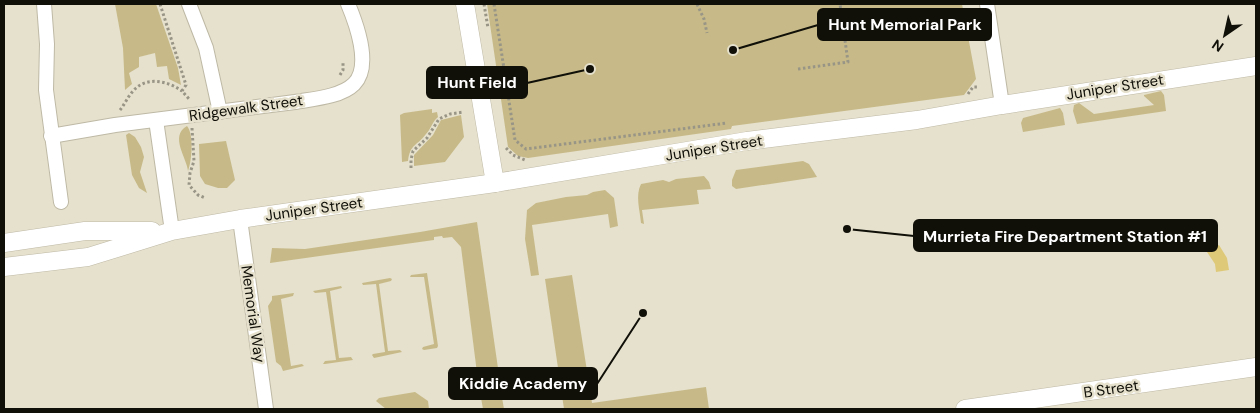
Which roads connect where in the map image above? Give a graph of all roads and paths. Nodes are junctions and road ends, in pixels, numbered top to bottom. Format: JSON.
{"nodes":[{"id":1,"x":44,"y":4,"type":"edge"},
{"id":2,"x":160,"y":4,"type":"edge"},
{"id":3,"x":189,"y":4,"type":"edge"},
{"id":4,"x":348,"y":4,"type":"edge"},
{"id":5,"x":465,"y":4,"type":"edge"},
{"id":6,"x":484,"y":4,"type":"edge"},
{"id":7,"x":494,"y":4,"type":"edge"},
{"id":8,"x":696,"y":4,"type":"edge"},
{"id":9,"x":840,"y":4,"type":"edge"},
{"id":10,"x":988,"y":4,"type":"edge"},
{"id":11,"x":489,"y":33,"type":"dead end"},
{"id":12,"x":707,"y":33,"type":"dead end"},
{"id":13,"x":1256,"y":66,"type":"edge"},
{"id":14,"x":798,"y":69,"type":"dead end"},
{"id":15,"x":979,"y":86,"type":"dead end"},
{"id":16,"x":182,"y":91,"type":"junction"},
{"id":17,"x":966,"y":97,"type":"dead end"},
{"id":18,"x":1002,"y":105,"type":"junction"},
{"id":19,"x":193,"y":109,"type":"junction"},
{"id":20,"x":117,"y":112,"type":"dead end"},
{"id":21,"x":220,"y":112,"type":"junction"},
{"id":22,"x":464,"y":112,"type":"dead end"},
{"id":23,"x":156,"y":120,"type":"junction"},
{"id":24,"x":727,"y":123,"type":"dead end"},
{"id":25,"x":51,"y":136,"type":"junction"},
{"id":26,"x":504,"y":140,"type":"dead end"},
{"id":27,"x":530,"y":160,"type":"dead end"},
{"id":28,"x":412,"y":168,"type":"dead end"},
{"id":29,"x":495,"y":183,"type":"junction"},
{"id":30,"x":205,"y":198,"type":"dead end"},
{"id":31,"x":60,"y":202,"type":"dead end"},
{"id":32,"x":240,"y":219,"type":"junction"},
{"id":33,"x":172,"y":231,"type":"junction"},
{"id":34,"x":4,"y":243,"type":"edge"},
{"id":35,"x":4,"y":267,"type":"edge"},
{"id":36,"x":1256,"y":367,"type":"edge"},
{"id":37,"x":1046,"y":403,"type":"edge"},
{"id":38,"x":266,"y":409,"type":"edge"},
{"id":39,"x":965,"y":409,"type":"edge"}],
"edges":[{"from":1,"to":25,"type":"street"},
{"from":2,"to":16,"type":"path"},
{"from":3,"to":21,"type":"street"},
{"from":4,"to":21,"type":"street","name":"Ridgewalk Street"},
{"from":5,"to":29,"type":"street"},
{"from":6,"to":11,"type":"path"},
{"from":7,"to":24,"type":"path"},
{"from":8,"to":12,"type":"path"},
{"from":9,"to":14,"type":"path"},
{"from":10,"to":18,"type":"street"},
{"from":13,"to":18,"type":"street","name":"Juniper Street"},
{"from":15,"to":17,"type":"path"},
{"from":16,"to":19,"type":"path"},
{"from":16,"to":20,"type":"path"},
{"from":18,"to":29,"type":"street","name":"Juniper Street"},
{"from":19,"to":21,"type":"street","name":"Ridgewalk Street"},
{"from":19,"to":23,"type":"street","name":"Ridgewalk Street"},
{"from":19,"to":30,"type":"path"},
{"from":22,"to":28,"type":"path"},
{"from":23,"to":25,"type":"street","name":"Ridgewalk Street"},
{"from":23,"to":33,"type":"street"},
{"from":25,"to":31,"type":"street"},
{"from":26,"to":27,"type":"path"},
{"from":29,"to":32,"type":"street","name":"Juniper Street"},
{"from":32,"to":33,"type":"street","name":"Juniper Street"},
{"from":32,"to":38,"type":"street","name":"Memorial Way"},
{"from":33,"to":34,"type":"street","name":"Juniper Street"},
{"from":33,"to":35,"type":"street","name":"Juniper Street"},
{"from":36,"to":37,"type":"street","name":"B Street"},
{"from":37,"to":39,"type":"street","name":"B Street"}]}
